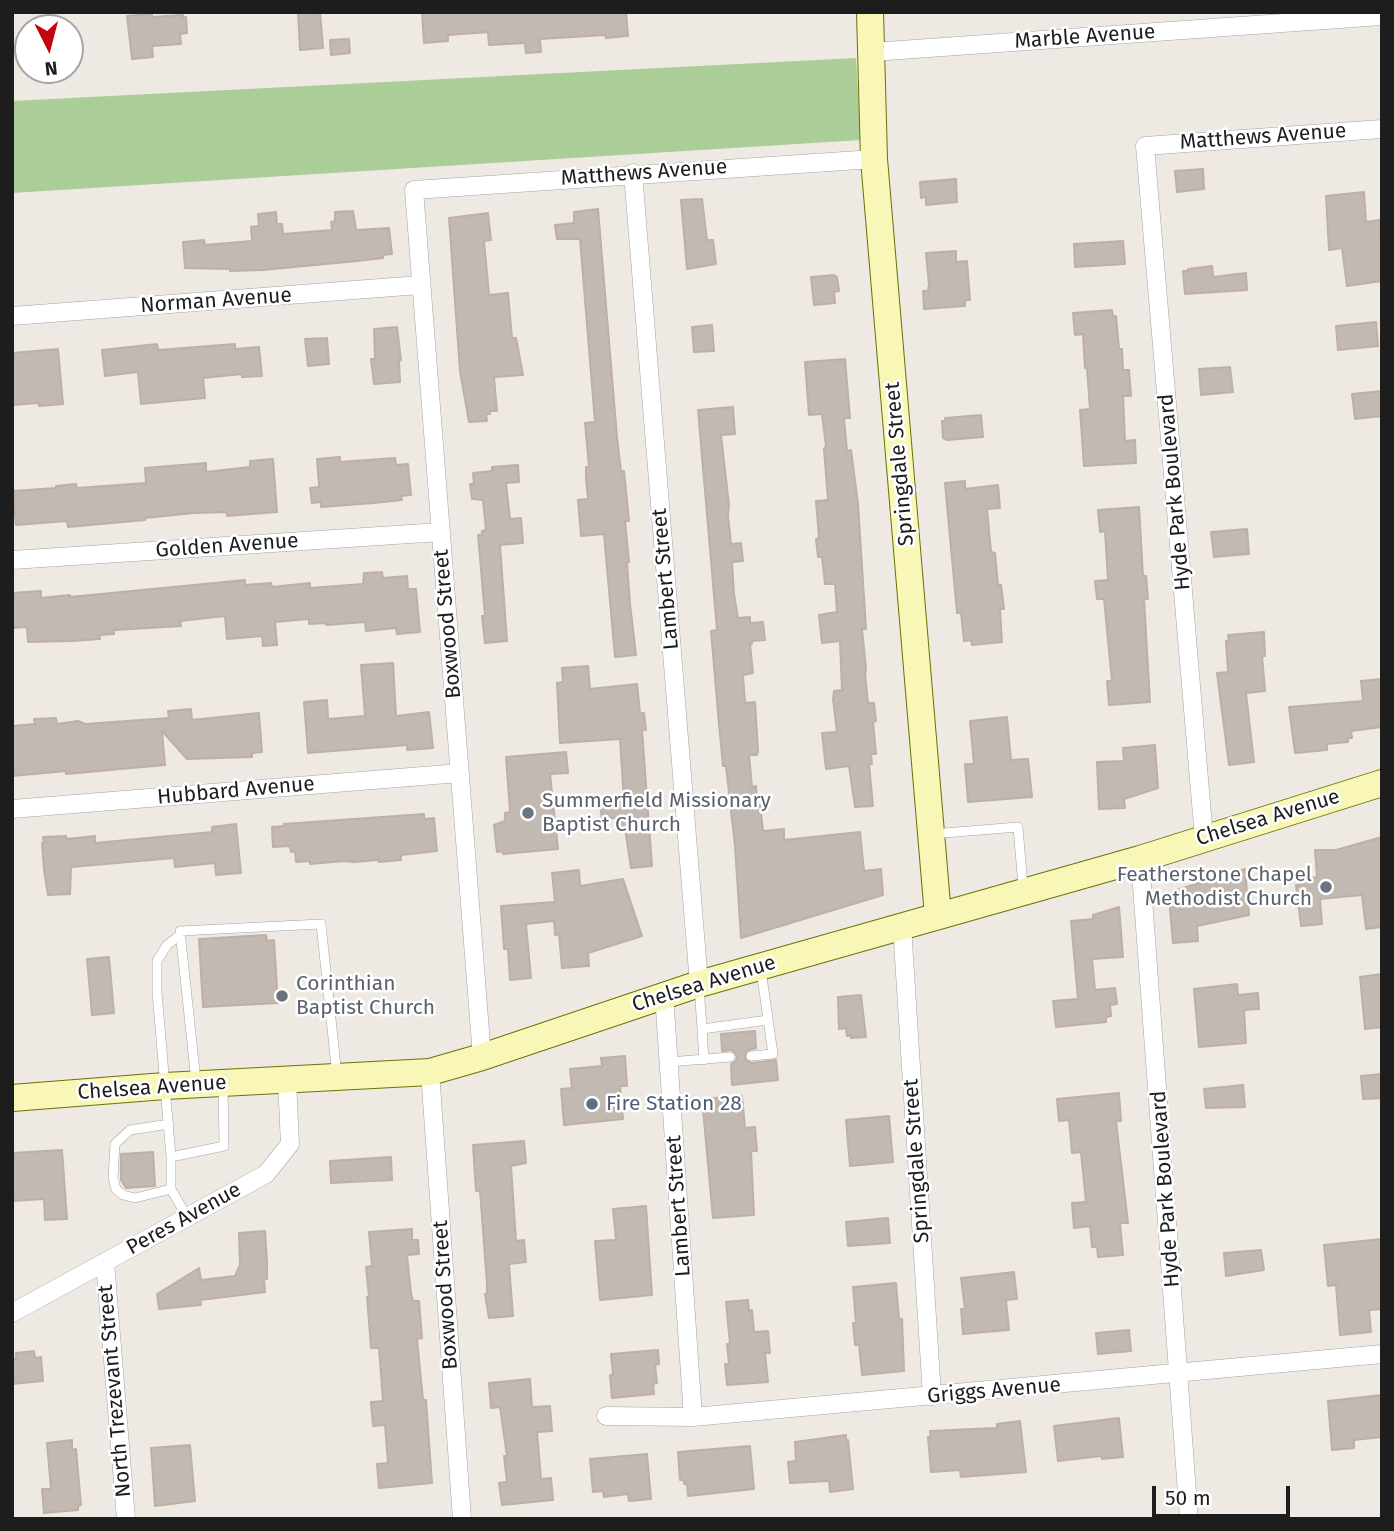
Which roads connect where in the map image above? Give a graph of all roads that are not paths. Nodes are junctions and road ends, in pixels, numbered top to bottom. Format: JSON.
{"nodes":[{"id":1,"x":870,"y":12,"type":"edge"},
{"id":2,"x":1382,"y":16,"type":"edge"},
{"id":3,"x":872,"y":52,"type":"junction"},
{"id":4,"x":1382,"y":129,"type":"edge"},
{"id":5,"x":1145,"y":146,"type":"joint"},
{"id":6,"x":874,"y":159,"type":"junction"},
{"id":7,"x":633,"y":173,"type":"junction"},
{"id":8,"x":414,"y":190,"type":"joint"},
{"id":9,"x":421,"y":285,"type":"junction"},
{"id":10,"x":12,"y":316,"type":"edge"},
{"id":11,"x":441,"y":532,"type":"junction"},
{"id":12,"x":12,"y":560,"type":"edge"},
{"id":13,"x":460,"y":773,"type":"junction"},
{"id":14,"x":1382,"y":783,"type":"edge"},
{"id":15,"x":12,"y":809,"type":"edge"},
{"id":16,"x":931,"y":835,"type":"junction"},
{"id":17,"x":1204,"y":838,"type":"junction"},
{"id":18,"x":1140,"y":859,"type":"junction"},
{"id":19,"x":1024,"y":893,"type":"junction"},
{"id":20,"x":938,"y":916,"type":"junction"},
{"id":21,"x":902,"y":926,"type":"junction"},
{"id":22,"x":180,"y":935,"type":"junction"},
{"id":23,"x":761,"y":967,"type":"junction"},
{"id":24,"x":699,"y":984,"type":"junction"},
{"id":25,"x":664,"y":995,"type":"junction"},
{"id":26,"x":768,"y":1020,"type":"junction"},
{"id":27,"x":702,"y":1029,"type":"junction"},
{"id":28,"x":751,"y":1056,"type":"dead end"},
{"id":29,"x":482,"y":1057,"type":"junction"},
{"id":30,"x":730,"y":1057,"type":"dead end"},
{"id":31,"x":704,"y":1060,"type":"junction"},
{"id":32,"x":669,"y":1062,"type":"junction"},
{"id":33,"x":430,"y":1072,"type":"junction"},
{"id":34,"x":338,"y":1077,"type":"junction"},
{"id":35,"x":287,"y":1081,"type":"junction"},
{"id":36,"x":223,"y":1083,"type":"junction"},
{"id":37,"x":196,"y":1084,"type":"junction"},
{"id":38,"x":165,"y":1086,"type":"junction"},
{"id":39,"x":12,"y":1098,"type":"edge"},
{"id":40,"x":169,"y":1124,"type":"junction"},
{"id":41,"x":171,"y":1157,"type":"junction"},
{"id":42,"x":170,"y":1189,"type":"junction"},
{"id":43,"x":187,"y":1217,"type":"junction"},
{"id":44,"x":105,"y":1262,"type":"junction"},
{"id":45,"x":12,"y":1313,"type":"edge"},
{"id":46,"x":1382,"y":1354,"type":"edge"},
{"id":47,"x":1180,"y":1374,"type":"junction"},
{"id":48,"x":932,"y":1396,"type":"junction"},
{"id":49,"x":606,"y":1416,"type":"dead end"},
{"id":50,"x":693,"y":1417,"type":"junction"},
{"id":51,"x":126,"y":1519,"type":"edge"},
{"id":52,"x":462,"y":1519,"type":"edge"},
{"id":53,"x":1189,"y":1519,"type":"edge"}],
"edges":[{"from":1,"to":3,"type":"main road","name":"Springdale Street"},
{"from":2,"to":3,"type":"street","name":"Marble Avenue"},
{"from":3,"to":6,"type":"main road","name":"Springdale Street"},
{"from":4,"to":5,"type":"street","name":"Matthews Avenue"},
{"from":5,"to":17,"type":"street","name":"Hyde Park Boulevard"},
{"from":6,"to":7,"type":"street","name":"Matthews Avenue"},
{"from":6,"to":16,"type":"main road","name":"Springdale Street"},
{"from":7,"to":8,"type":"street","name":"Matthews Avenue"},
{"from":7,"to":24,"type":"street","name":"Lambert Street"},
{"from":8,"to":9,"type":"street","name":"Boxwood Street"},
{"from":9,"to":10,"type":"street","name":"Norman Avenue"},
{"from":9,"to":11,"type":"street","name":"Boxwood Street"},
{"from":11,"to":12,"type":"street","name":"Golden Avenue"},
{"from":11,"to":13,"type":"street","name":"Boxwood Street"},
{"from":13,"to":15,"type":"street","name":"Hubbard Avenue"},
{"from":13,"to":29,"type":"street","name":"Boxwood Street"},
{"from":14,"to":17,"type":"main road","name":"Chelsea Avenue"},
{"from":16,"to":19,"type":"lane"},
{"from":16,"to":20,"type":"main road","name":"Springdale Street"},
{"from":17,"to":18,"type":"main road","name":"Chelsea Avenue"},
{"from":18,"to":19,"type":"main road","name":"Chelsea Avenue"},
{"from":18,"to":47,"type":"street","name":"Hyde Park Boulevard"},
{"from":19,"to":20,"type":"main road","name":"Chelsea Avenue"},
{"from":20,"to":21,"type":"main road","name":"Chelsea Avenue"},
{"from":21,"to":23,"type":"main road","name":"Chelsea Avenue"},
{"from":21,"to":48,"type":"street","name":"Springdale Street"},
{"from":22,"to":34,"type":"lane"},
{"from":22,"to":37,"type":"lane"},
{"from":22,"to":38,"type":"lane"},
{"from":23,"to":24,"type":"main road","name":"Chelsea Avenue"},
{"from":23,"to":26,"type":"lane"},
{"from":24,"to":25,"type":"main road","name":"Chelsea Avenue"},
{"from":24,"to":27,"type":"lane"},
{"from":25,"to":29,"type":"main road","name":"Chelsea Avenue"},
{"from":25,"to":32,"type":"street","name":"Lambert Street"},
{"from":26,"to":27,"type":"lane"},
{"from":26,"to":28,"type":"lane"},
{"from":27,"to":31,"type":"lane"},
{"from":29,"to":33,"type":"main road","name":"Chelsea Avenue"},
{"from":30,"to":31,"type":"lane"},
{"from":31,"to":32,"type":"lane"},
{"from":32,"to":50,"type":"street","name":"Lambert Street"},
{"from":33,"to":34,"type":"main road","name":"Chelsea Avenue"},
{"from":33,"to":52,"type":"street","name":"Boxwood Street"},
{"from":34,"to":35,"type":"main road","name":"Chelsea Avenue"},
{"from":35,"to":36,"type":"main road","name":"Chelsea Avenue"},
{"from":35,"to":43,"type":"street","name":"Peres Avenue"},
{"from":36,"to":37,"type":"main road","name":"Chelsea Avenue"},
{"from":36,"to":41,"type":"lane"},
{"from":37,"to":38,"type":"main road","name":"Chelsea Avenue"},
{"from":38,"to":39,"type":"main road","name":"Chelsea Avenue"},
{"from":38,"to":40,"type":"lane"},
{"from":40,"to":41,"type":"lane"},
{"from":40,"to":42,"type":"lane"},
{"from":41,"to":42,"type":"lane"},
{"from":42,"to":43,"type":"lane"},
{"from":43,"to":44,"type":"street","name":"Peres Avenue"},
{"from":44,"to":45,"type":"street","name":"Peres Avenue"},
{"from":44,"to":51,"type":"street","name":"North Trezevant Street"},
{"from":46,"to":47,"type":"street","name":"Griggs Avenue"},
{"from":47,"to":48,"type":"street","name":"Griggs Avenue"},
{"from":47,"to":53,"type":"street","name":"Hyde Park Boulevard"},
{"from":48,"to":50,"type":"street","name":"Griggs Avenue"},
{"from":49,"to":50,"type":"street","name":"Griggs Avenue"}]}
